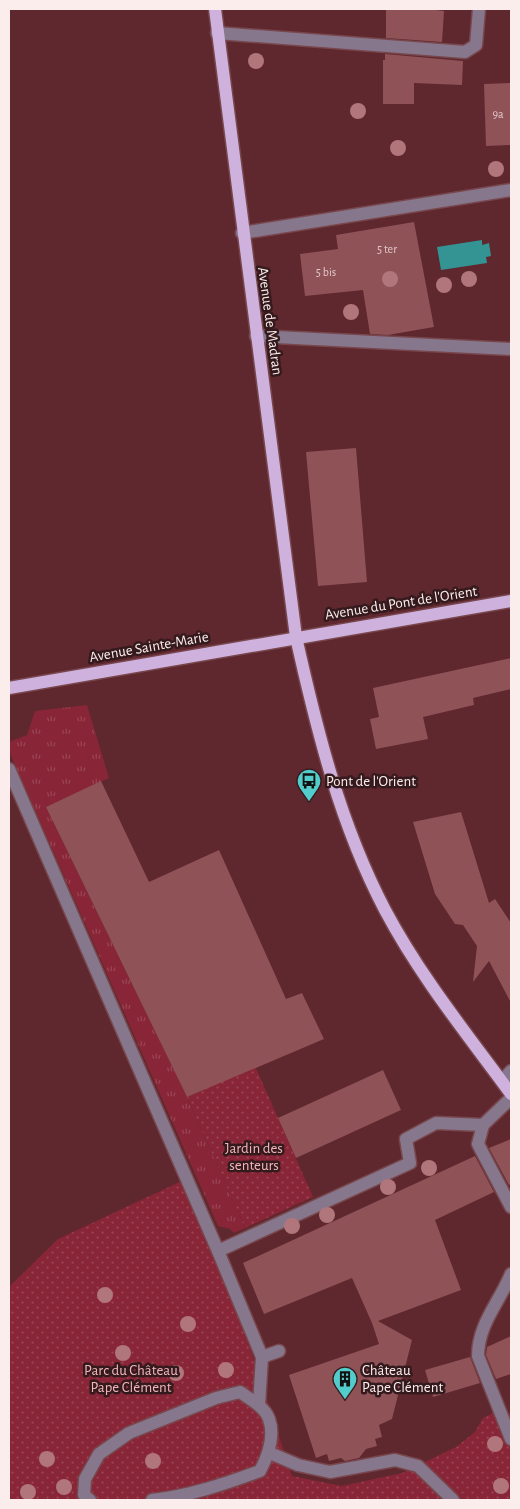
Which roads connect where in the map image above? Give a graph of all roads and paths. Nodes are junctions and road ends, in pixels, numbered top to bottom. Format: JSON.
{"nodes":[{"id":1,"x":215,"y":9,"type":"edge"},
{"id":2,"x":479,"y":9,"type":"edge"},
{"id":3,"x":218,"y":33,"type":"junction"},
{"id":4,"x":511,"y":190,"type":"edge"},
{"id":5,"x":242,"y":233,"type":"junction"},
{"id":6,"x":256,"y":336,"type":"junction"},
{"id":7,"x":511,"y":349,"type":"edge"},
{"id":8,"x":511,"y":601,"type":"edge"},
{"id":9,"x":296,"y":637,"type":"junction"},
{"id":10,"x":9,"y":688,"type":"edge"},
{"id":11,"x":9,"y":768,"type":"edge"},
{"id":12,"x":511,"y":1071,"type":"edge"},
{"id":13,"x":502,"y":1081,"type":"junction"},
{"id":14,"x":511,"y":1094,"type":"edge"},
{"id":15,"x":511,"y":1098,"type":"edge"},
{"id":16,"x":483,"y":1125,"type":"junction"},
{"id":17,"x":511,"y":1207,"type":"edge"},
{"id":18,"x":218,"y":1251,"type":"junction"},
{"id":19,"x":511,"y":1274,"type":"edge"},
{"id":20,"x":279,"y":1351,"type":"dead end"},
{"id":21,"x":262,"y":1357,"type":"junction"},
{"id":22,"x":259,"y":1405,"type":"junction"},
{"id":23,"x":511,"y":1439,"type":"edge"},
{"id":24,"x":270,"y":1453,"type":"junction"},
{"id":25,"x":90,"y":1500,"type":"edge"},
{"id":26,"x":152,"y":1500,"type":"edge"},
{"id":27,"x":453,"y":1500,"type":"edge"}],
"edges":[{"from":1,"to":3,"type":"main road","name":"Avenue de Madran"},
{"from":2,"to":3,"type":"street"},
{"from":3,"to":5,"type":"main road","name":"Avenue de Madran"},
{"from":4,"to":5,"type":"street"},
{"from":5,"to":6,"type":"main road","name":"Avenue de Madran"},
{"from":6,"to":7,"type":"street"},
{"from":6,"to":9,"type":"main road","name":"Avenue de Madran"},
{"from":8,"to":9,"type":"main road","name":"Avenue du Pont de l'Orient"},
{"from":9,"to":10,"type":"main road","name":"Avenue Sainte-Marie"},
{"from":9,"to":13,"type":"main road","name":"Avenue de Madran"},
{"from":11,"to":18,"type":"street"},
{"from":12,"to":13,"type":"street"},
{"from":13,"to":14,"type":"main road","name":"Avenue de Madran"},
{"from":15,"to":16,"type":"street"},
{"from":16,"to":17,"type":"street"},
{"from":16,"to":18,"type":"street"},
{"from":18,"to":21,"type":"street"},
{"from":19,"to":23,"type":"street"},
{"from":20,"to":21,"type":"street"},
{"from":21,"to":22,"type":"street"},
{"from":22,"to":24,"type":"street"},
{"from":22,"to":25,"type":"street"},
{"from":24,"to":26,"type":"street"},
{"from":24,"to":27,"type":"street"}]}
